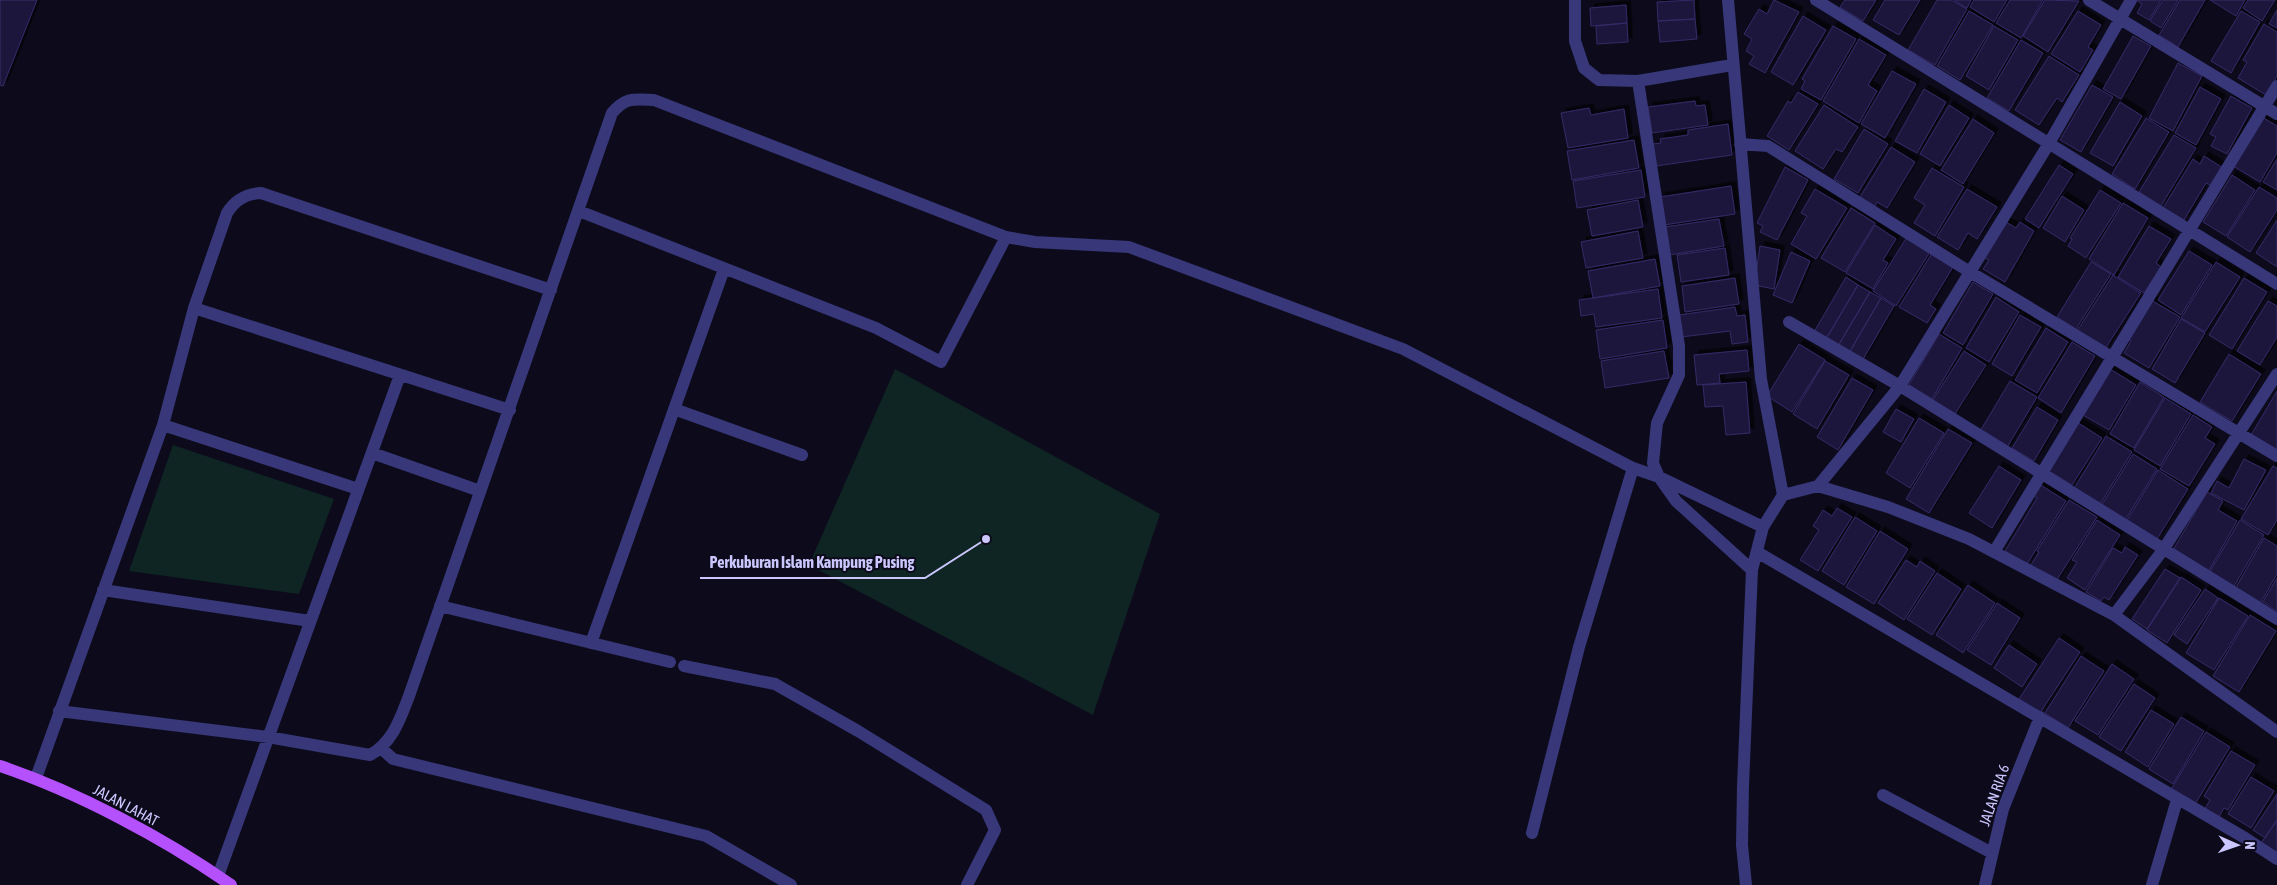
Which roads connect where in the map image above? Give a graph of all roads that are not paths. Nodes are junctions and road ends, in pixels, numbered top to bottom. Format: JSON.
{"nodes":[{"id":1,"x":1575,"y":0,"type":"edge"},
{"id":2,"x":1728,"y":0,"type":"edge"},
{"id":3,"x":1816,"y":0,"type":"edge"},
{"id":4,"x":2089,"y":0,"type":"edge"},
{"id":5,"x":2131,"y":0,"type":"edge"},
{"id":6,"x":2119,"y":19,"type":"junction"},
{"id":7,"x":1732,"y":65,"type":"junction"},
{"id":8,"x":1638,"y":81,"type":"junction"},
{"id":9,"x":2277,"y":86,"type":"edge"},
{"id":10,"x":2265,"y":107,"type":"junction"},
{"id":11,"x":2277,"y":114,"type":"edge"},
{"id":12,"x":1740,"y":144,"type":"junction"},
{"id":13,"x":2048,"y":145,"type":"junction"},
{"id":14,"x":579,"y":211,"type":"junction"},
{"id":15,"x":2189,"y":231,"type":"junction"},
{"id":16,"x":1006,"y":237,"type":"junction"},
{"id":17,"x":724,"y":269,"type":"junction"},
{"id":18,"x":1970,"y":272,"type":"junction"},
{"id":19,"x":2277,"y":284,"type":"edge"},
{"id":20,"x":551,"y":290,"type":"junction"},
{"id":21,"x":194,"y":308,"type":"junction"},
{"id":22,"x":1790,"y":322,"type":"dead end"},
{"id":23,"x":2112,"y":357,"type":"junction"},
{"id":24,"x":2277,"y":374,"type":"edge"},
{"id":25,"x":400,"y":375,"type":"junction"},
{"id":26,"x":1900,"y":386,"type":"junction"},
{"id":27,"x":674,"y":409,"type":"junction"},
{"id":28,"x":510,"y":410,"type":"junction"},
{"id":29,"x":163,"y":426,"type":"junction"},
{"id":30,"x":2239,"y":432,"type":"junction"},
{"id":31,"x":372,"y":453,"type":"junction"},
{"id":32,"x":802,"y":455,"type":"dead end"},
{"id":33,"x":2277,"y":456,"type":"edge"},
{"id":34,"x":1633,"y":468,"type":"junction"},
{"id":35,"x":2041,"y":474,"type":"junction"},
{"id":36,"x":1659,"y":477,"type":"junction"},
{"id":37,"x":1818,"y":486,"type":"junction"},
{"id":38,"x":358,"y":490,"type":"junction"},
{"id":39,"x":480,"y":492,"type":"junction"},
{"id":40,"x":1783,"y":495,"type":"junction"},
{"id":41,"x":1763,"y":526,"type":"junction"},
{"id":42,"x":2163,"y":550,"type":"junction"},
{"id":43,"x":1757,"y":552,"type":"junction"},
{"id":44,"x":1994,"y":552,"type":"junction"},
{"id":45,"x":1752,"y":570,"type":"junction"},
{"id":46,"x":103,"y":590,"type":"junction"},
{"id":47,"x":440,"y":606,"type":"junction"},
{"id":48,"x":2114,"y":615,"type":"junction"},
{"id":49,"x":2277,"y":619,"type":"edge"},
{"id":50,"x":310,"y":621,"type":"junction"},
{"id":51,"x":591,"y":643,"type":"junction"},
{"id":52,"x":670,"y":662,"type":"dead end"},
{"id":53,"x":684,"y":666,"type":"dead end"},
{"id":54,"x":59,"y":711,"type":"junction"},
{"id":55,"x":2040,"y":717,"type":"junction"},
{"id":56,"x":2277,"y":732,"type":"edge"},
{"id":57,"x":268,"y":737,"type":"junction"},
{"id":58,"x":382,"y":749,"type":"junction"},
{"id":59,"x":0,"y":766,"type":"edge"},
{"id":60,"x":36,"y":778,"type":"junction"},
{"id":61,"x":1883,"y":795,"type":"dead end"},
{"id":62,"x":2177,"y":800,"type":"junction"},
{"id":63,"x":1532,"y":833,"type":"dead end"},
{"id":64,"x":1992,"y":853,"type":"junction"},
{"id":65,"x":2277,"y":859,"type":"edge"},
{"id":66,"x":218,"y":876,"type":"junction"},
{"id":67,"x":231,"y":885,"type":"edge"},
{"id":68,"x":791,"y":885,"type":"edge"},
{"id":69,"x":966,"y":885,"type":"edge"},
{"id":70,"x":1746,"y":885,"type":"edge"},
{"id":71,"x":1985,"y":885,"type":"edge"},
{"id":72,"x":2152,"y":885,"type":"edge"}],
"edges":[{"from":1,"to":8,"type":"street"},
{"from":2,"to":7,"type":"street"},
{"from":3,"to":13,"type":"street"},
{"from":4,"to":6,"type":"street"},
{"from":5,"to":6,"type":"street"},
{"from":6,"to":10,"type":"street"},
{"from":6,"to":13,"type":"street"},
{"from":7,"to":8,"type":"street"},
{"from":7,"to":12,"type":"street"},
{"from":8,"to":36,"type":"street"},
{"from":9,"to":10,"type":"street"},
{"from":10,"to":11,"type":"street"},
{"from":10,"to":15,"type":"street"},
{"from":12,"to":18,"type":"street"},
{"from":12,"to":40,"type":"street"},
{"from":13,"to":15,"type":"street"},
{"from":13,"to":18,"type":"street"},
{"from":14,"to":16,"type":"street"},
{"from":14,"to":17,"type":"street"},
{"from":14,"to":20,"type":"street"},
{"from":15,"to":19,"type":"street"},
{"from":15,"to":23,"type":"street"},
{"from":16,"to":17,"type":"street"},
{"from":16,"to":34,"type":"street"},
{"from":17,"to":27,"type":"street"},
{"from":18,"to":23,"type":"street"},
{"from":18,"to":26,"type":"street"},
{"from":20,"to":21,"type":"street"},
{"from":20,"to":28,"type":"street"},
{"from":21,"to":25,"type":"street"},
{"from":21,"to":29,"type":"street"},
{"from":22,"to":26,"type":"street"},
{"from":23,"to":30,"type":"street"},
{"from":23,"to":35,"type":"street"},
{"from":24,"to":30,"type":"street"},
{"from":25,"to":28,"type":"street"},
{"from":25,"to":31,"type":"street"},
{"from":26,"to":35,"type":"street"},
{"from":26,"to":37,"type":"street"},
{"from":27,"to":32,"type":"street"},
{"from":27,"to":51,"type":"street"},
{"from":28,"to":39,"type":"street"},
{"from":29,"to":38,"type":"street"},
{"from":29,"to":46,"type":"street"},
{"from":30,"to":33,"type":"street"},
{"from":30,"to":42,"type":"street"},
{"from":31,"to":38,"type":"street"},
{"from":31,"to":39,"type":"street"},
{"from":34,"to":36,"type":"street"},
{"from":34,"to":63,"type":"street"},
{"from":35,"to":42,"type":"street"},
{"from":35,"to":44,"type":"street"},
{"from":36,"to":41,"type":"street"},
{"from":36,"to":45,"type":"street"},
{"from":37,"to":40,"type":"street"},
{"from":37,"to":44,"type":"street"},
{"from":38,"to":50,"type":"street"},
{"from":39,"to":47,"type":"street"},
{"from":40,"to":41,"type":"street"},
{"from":41,"to":43,"type":"street"},
{"from":42,"to":48,"type":"street"},
{"from":42,"to":49,"type":"street"},
{"from":43,"to":45,"type":"street"},
{"from":43,"to":55,"type":"street"},
{"from":44,"to":48,"type":"street"},
{"from":45,"to":70,"type":"street"},
{"from":46,"to":50,"type":"street"},
{"from":46,"to":54,"type":"street"},
{"from":47,"to":51,"type":"street"},
{"from":47,"to":58,"type":"street"},
{"from":48,"to":56,"type":"street"},
{"from":50,"to":57,"type":"street"},
{"from":51,"to":52,"type":"street"},
{"from":53,"to":69,"type":"street"},
{"from":54,"to":57,"type":"street"},
{"from":54,"to":60,"type":"street"},
{"from":55,"to":62,"type":"street"},
{"from":55,"to":64,"type":"street","name":"JALAN RIA 6"},
{"from":57,"to":58,"type":"street"},
{"from":57,"to":66,"type":"street"},
{"from":58,"to":68,"type":"street"},
{"from":59,"to":60,"type":"main road","name":"JALAN LAHAT"},
{"from":60,"to":66,"type":"main road","name":"JALAN LAHAT"},
{"from":61,"to":64,"type":"street"},
{"from":62,"to":65,"type":"street"},
{"from":62,"to":72,"type":"street"},
{"from":64,"to":71,"type":"street","name":"JALAN RIA 6"},
{"from":66,"to":67,"type":"main road","name":"JALAN LAHAT"}]}
